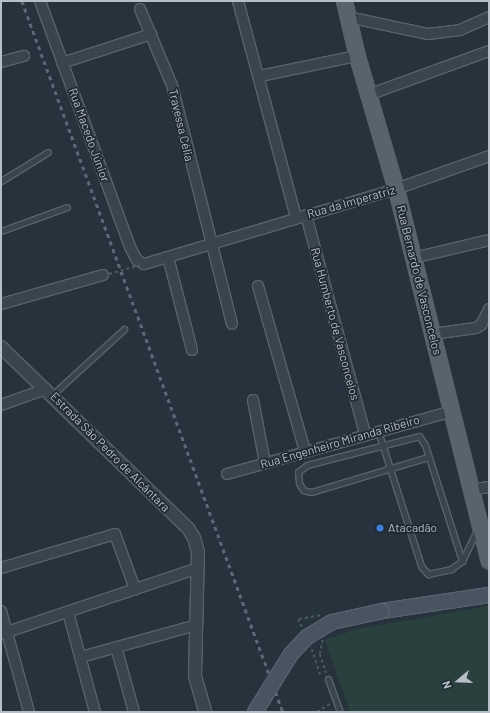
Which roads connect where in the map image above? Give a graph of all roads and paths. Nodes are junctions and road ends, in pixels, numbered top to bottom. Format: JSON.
{"nodes":[{"id":1,"x":40,"y":1,"type":"edge"},
{"id":2,"x":238,"y":1,"type":"edge"},
{"id":3,"x":344,"y":1,"type":"edge"},
{"id":4,"x":140,"y":9,"type":"dead end"},
{"id":5,"x":348,"y":17,"type":"junction"},
{"id":6,"x":489,"y":17,"type":"edge"},
{"id":7,"x":151,"y":34,"type":"junction"},
{"id":8,"x":489,"y":51,"type":"edge"},
{"id":9,"x":24,"y":56,"type":"dead end"},
{"id":10,"x":357,"y":56,"type":"junction"},
{"id":11,"x":1,"y":62,"type":"edge"},
{"id":12,"x":62,"y":63,"type":"junction"},
{"id":13,"x":260,"y":76,"type":"junction"},
{"id":14,"x":368,"y":95,"type":"junction"},
{"id":15,"x":48,"y":152,"type":"dead end"},
{"id":16,"x":489,"y":156,"type":"edge"},
{"id":17,"x":1,"y":181,"type":"edge"},
{"id":18,"x":396,"y":189,"type":"junction"},
{"id":19,"x":67,"y":207,"type":"dead end"},
{"id":20,"x":301,"y":216,"type":"junction"},
{"id":21,"x":1,"y":231,"type":"edge"},
{"id":22,"x":489,"y":240,"type":"edge"},
{"id":23,"x":211,"y":244,"type":"junction"},
{"id":24,"x":168,"y":257,"type":"junction"},
{"id":25,"x":413,"y":258,"type":"junction"},
{"id":26,"x":142,"y":265,"type":"junction"},
{"id":27,"x":106,"y":275,"type":"joint"},
{"id":28,"x":258,"y":286,"type":"dead end"},
{"id":29,"x":1,"y":304,"type":"edge"},
{"id":30,"x":489,"y":309,"type":"edge"},
{"id":31,"x":232,"y":324,"type":"dead end"},
{"id":32,"x":124,"y":329,"type":"dead end"},
{"id":33,"x":432,"y":334,"type":"junction"},
{"id":34,"x":1,"y":347,"type":"edge"},
{"id":35,"x":192,"y":350,"type":"dead end"},
{"id":36,"x":49,"y":392,"type":"junction"},
{"id":37,"x":252,"y":400,"type":"dead end"},
{"id":38,"x":1,"y":405,"type":"edge"},
{"id":39,"x":452,"y":411,"type":"junction"},
{"id":40,"x":378,"y":430,"type":"junction"},
{"id":41,"x":365,"y":434,"type":"junction"},
{"id":42,"x":383,"y":446,"type":"junction"},
{"id":43,"x":305,"y":451,"type":"junction"},
{"id":44,"x":428,"y":456,"type":"junction"},
{"id":45,"x":265,"y":463,"type":"junction"},
{"id":46,"x":390,"y":468,"type":"junction"},
{"id":47,"x":227,"y":474,"type":"dead end"},
{"id":48,"x":489,"y":487,"type":"edge"},
{"id":49,"x":470,"y":490,"type":"junction"},
{"id":50,"x":479,"y":525,"type":"junction"},
{"id":51,"x":462,"y":561,"type":"junction"},
{"id":52,"x":489,"y":561,"type":"edge"},
{"id":53,"x":1,"y":568,"type":"edge"},
{"id":54,"x":198,"y":568,"type":"junction"},
{"id":55,"x":135,"y":589,"type":"junction"},
{"id":56,"x":489,"y":595,"type":"edge"},
{"id":57,"x":1,"y":611,"type":"edge"},
{"id":58,"x":68,"y":612,"type":"junction"},
{"id":59,"x":196,"y":625,"type":"junction"},
{"id":60,"x":4,"y":633,"type":"edge"},
{"id":61,"x":325,"y":638,"type":"dead end"},
{"id":62,"x":116,"y":647,"type":"junction"},
{"id":63,"x":81,"y":657,"type":"junction"},
{"id":64,"x":328,"y":678,"type":"joint"},
{"id":65,"x":328,"y":699,"type":"dead end"},
{"id":66,"x":29,"y":712,"type":"edge"},
{"id":67,"x":95,"y":712,"type":"edge"},
{"id":68,"x":134,"y":712,"type":"edge"},
{"id":69,"x":204,"y":712,"type":"edge"},
{"id":70,"x":255,"y":712,"type":"edge"},
{"id":71,"x":316,"y":712,"type":"edge"},
{"id":72,"x":340,"y":712,"type":"edge"}],
"edges":[{"from":1,"to":12,"type":"street","name":"Rua Macedo Júnior"},
{"from":2,"to":13,"type":"street","name":"Rua Humberto de Vasconcelos"},
{"from":3,"to":5,"type":"main road","name":"Rua Bernardo de Vasconcelos"},
{"from":4,"to":7,"type":"street","name":"Travessa Célia"},
{"from":5,"to":6,"type":"street"},
{"from":5,"to":10,"type":"main road","name":"Rua Bernardo de Vasconcelos"},
{"from":7,"to":12,"type":"street"},
{"from":7,"to":23,"type":"street","name":"Travessa Célia"},
{"from":8,"to":14,"type":"street"},
{"from":9,"to":11,"type":"street"},
{"from":10,"to":13,"type":"street"},
{"from":10,"to":14,"type":"main road","name":"Rua Bernardo de Vasconcelos"},
{"from":12,"to":26,"type":"street","name":"Rua Macedo Júnior"},
{"from":13,"to":20,"type":"street","name":"Rua Humberto de Vasconcelos"},
{"from":14,"to":18,"type":"main road","name":"Rua Bernardo de Vasconcelos"},
{"from":15,"to":17,"type":"lane"},
{"from":16,"to":18,"type":"street","name":"Rua da Imperatriz"},
{"from":18,"to":20,"type":"street","name":"Rua da Imperatriz"},
{"from":18,"to":25,"type":"main road","name":"Rua Bernardo de Vasconcelos"},
{"from":19,"to":21,"type":"lane"},
{"from":20,"to":23,"type":"street","name":"Rua da Imperatriz"},
{"from":20,"to":41,"type":"street","name":"Rua Humberto de Vasconcelos"},
{"from":22,"to":25,"type":"street"},
{"from":23,"to":24,"type":"street","name":"Rua da Imperatriz"},
{"from":23,"to":31,"type":"street"},
{"from":24,"to":26,"type":"street","name":"Rua da Imperatriz"},
{"from":24,"to":35,"type":"street"},
{"from":25,"to":33,"type":"main road","name":"Rua Bernardo de Vasconcelos"},
{"from":26,"to":27,"type":"path","bridge":true},
{"from":27,"to":29,"type":"street"},
{"from":28,"to":43,"type":"street"},
{"from":30,"to":33,"type":"street"},
{"from":32,"to":36,"type":"lane"},
{"from":33,"to":39,"type":"main road","name":"Rua Bernardo de Vasconcelos"},
{"from":34,"to":36,"type":"street","name":"Estrada São Pedro de Alcântara"},
{"from":36,"to":38,"type":"street"},
{"from":36,"to":54,"type":"street","name":"Estrada São Pedro de Alcântara"},
{"from":37,"to":45,"type":"street"},
{"from":39,"to":40,"type":"street","name":"Rua Engenheiro Miranda Ribeiro"},
{"from":39,"to":49,"type":"main road","name":"Rua Bernardo de Vasconcelos"},
{"from":40,"to":41,"type":"street","name":"Rua Engenheiro Miranda Ribeiro"},
{"from":40,"to":42,"type":"lane"},
{"from":41,"to":43,"type":"street","name":"Rua Engenheiro Miranda Ribeiro"},
{"from":42,"to":44,"type":"lane"},
{"from":42,"to":46,"type":"lane"},
{"from":42,"to":46,"type":"lane"},
{"from":43,"to":45,"type":"street","name":"Rua Engenheiro Miranda Ribeiro"},
{"from":44,"to":46,"type":"lane"},
{"from":44,"to":51,"type":"lane"},
{"from":45,"to":47,"type":"street","name":"Rua Engenheiro Miranda Ribeiro"},
{"from":46,"to":51,"type":"lane"},
{"from":48,"to":49,"type":"street"},
{"from":49,"to":50,"type":"main road","name":"Rua Bernardo de Vasconcelos"},
{"from":50,"to":51,"type":"lane"},
{"from":50,"to":52,"type":"main road","name":"Rua Bernardo de Vasconcelos"},
{"from":53,"to":55,"type":"street"},
{"from":54,"to":55,"type":"street"},
{"from":54,"to":59,"type":"street","name":"Estrada São Pedro de Alcântara"},
{"from":55,"to":58,"type":"street"},
{"from":56,"to":70,"type":"main road","bridge":true},
{"from":57,"to":60,"type":"street"},
{"from":58,"to":60,"type":"street"},
{"from":58,"to":63,"type":"street"},
{"from":59,"to":62,"type":"street"},
{"from":59,"to":69,"type":"street","name":"Estrada São Pedro de Alcântara"},
{"from":60,"to":66,"type":"street"},
{"from":61,"to":64,"type":"path"},
{"from":62,"to":63,"type":"street"},
{"from":62,"to":68,"type":"street"},
{"from":63,"to":67,"type":"street"},
{"from":64,"to":72,"type":"lane"},
{"from":65,"to":71,"type":"path"}]}
